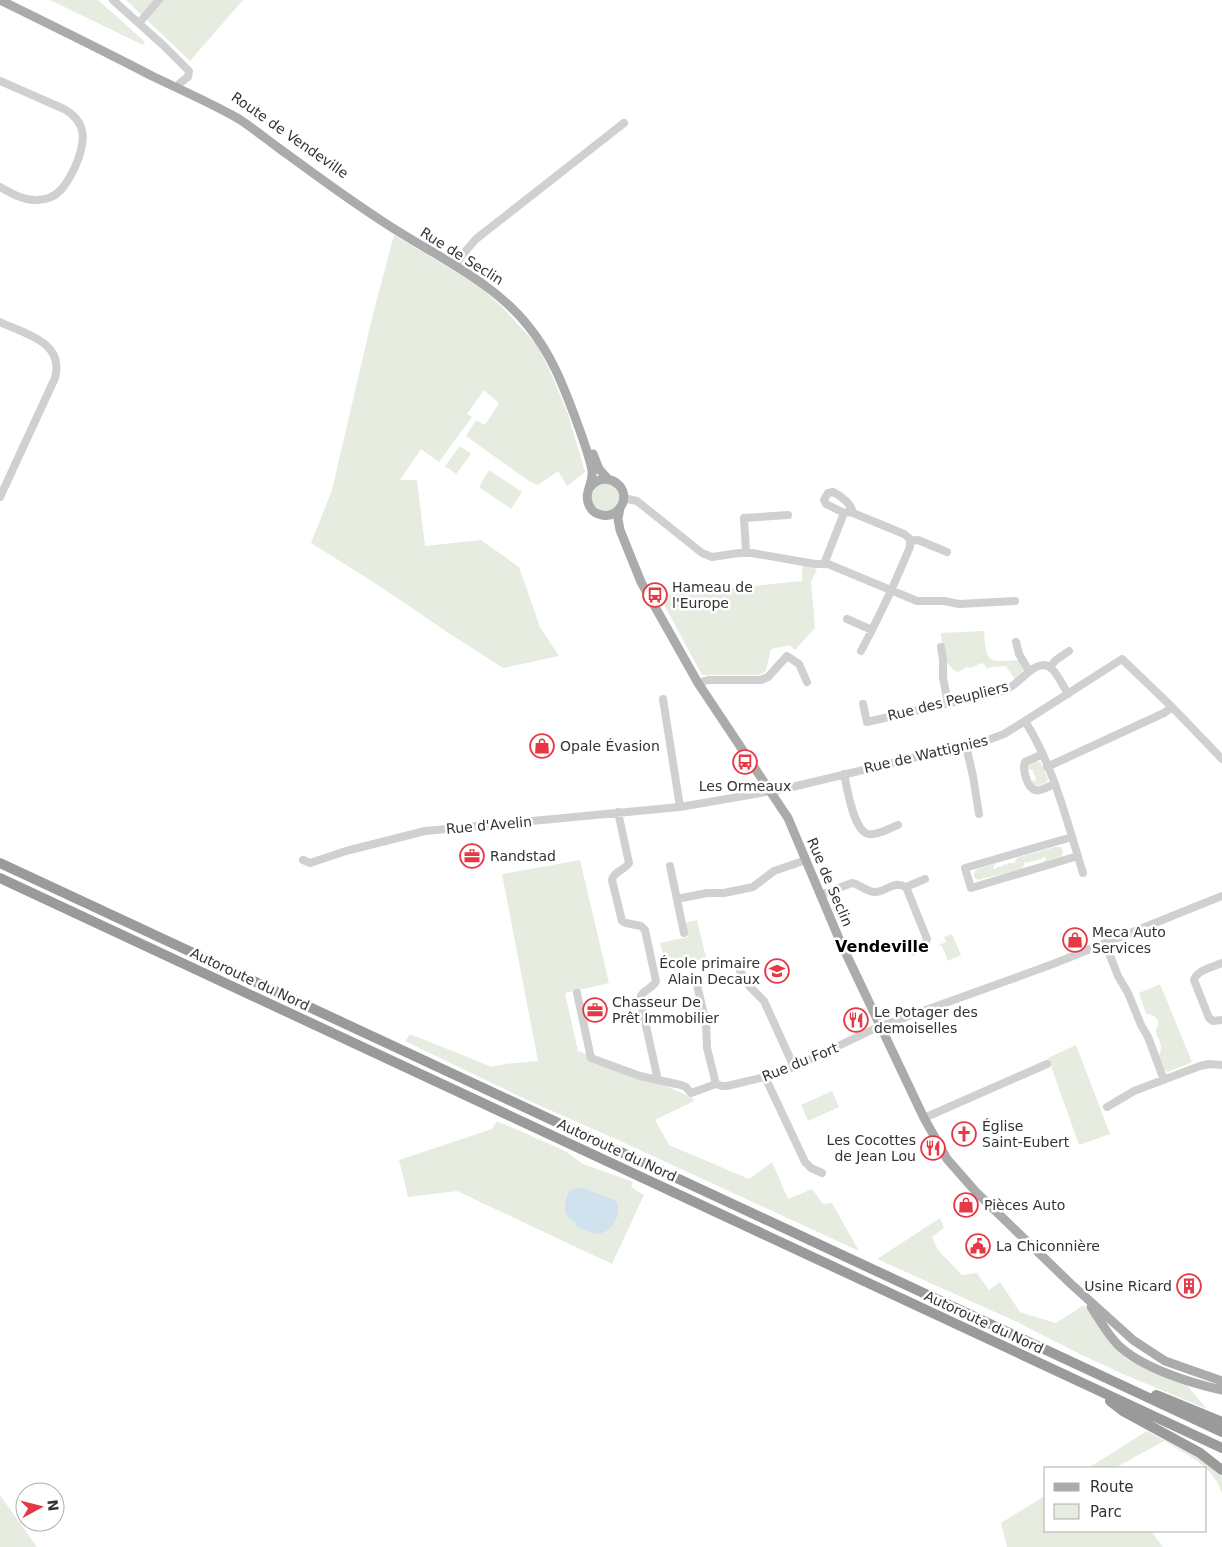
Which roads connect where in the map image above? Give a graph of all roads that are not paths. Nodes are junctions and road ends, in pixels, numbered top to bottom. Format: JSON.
{"nodes":[{"id":1,"x":0,"y":0,"type":"edge"},
{"id":2,"x":12,"y":0,"type":"edge"},
{"id":3,"x":113,"y":0,"type":"edge"},
{"id":4,"x":159,"y":0,"type":"edge"},
{"id":5,"x":139,"y":23,"type":"junction"},
{"id":6,"x":0,"y":81,"type":"edge"},
{"id":7,"x":180,"y":83,"type":"junction"},
{"id":8,"x":624,"y":123,"type":"dead end"},
{"id":9,"x":280,"y":149,"type":"joint"},
{"id":10,"x":0,"y":188,"type":"edge"},
{"id":11,"x":456,"y":264,"type":"junction"},
{"id":12,"x":0,"y":322,"type":"edge"},
{"id":13,"x":608,"y":479,"type":"junction"},
{"id":14,"x":590,"y":487,"type":"junction"},
{"id":15,"x":0,"y":497,"type":"edge"},
{"id":16,"x":624,"y":498,"type":"junction"},
{"id":17,"x":620,"y":508,"type":"junction"},
{"id":18,"x":844,"y":513,"type":"junction"},
{"id":19,"x":854,"y":513,"type":"junction"},
{"id":20,"x":601,"y":515,"type":"junction"},
{"id":21,"x":788,"y":515,"type":"dead end"},
{"id":22,"x":910,"y":541,"type":"junction"},
{"id":23,"x":628,"y":551,"type":"junction"},
{"id":24,"x":746,"y":552,"type":"junction"},
{"id":25,"x":948,"y":552,"type":"dead end"},
{"id":26,"x":824,"y":564,"type":"junction"},
{"id":27,"x":891,"y":590,"type":"junction"},
{"id":28,"x":1015,"y":601,"type":"dead end"},
{"id":29,"x":847,"y":619,"type":"dead end"},
{"id":30,"x":872,"y":630,"type":"junction"},
{"id":31,"x":1016,"y":642,"type":"dead end"},
{"id":32,"x":940,"y":647,"type":"dead end"},
{"id":33,"x":861,"y":651,"type":"dead end"},
{"id":34,"x":1069,"y":651,"type":"dead end"},
{"id":35,"x":1050,"y":667,"type":"junction"},
{"id":36,"x":1029,"y":671,"type":"junction"},
{"id":37,"x":698,"y":682,"type":"junction"},
{"id":38,"x":807,"y":682,"type":"dead end"},
{"id":39,"x":1068,"y":694,"type":"junction"},
{"id":40,"x":663,"y":699,"type":"dead end"},
{"id":41,"x":948,"y":703,"type":"junction"},
{"id":42,"x":862,"y":704,"type":"dead end"},
{"id":43,"x":1172,"y":707,"type":"junction"},
{"id":44,"x":1025,"y":721,"type":"junction"},
{"id":45,"x":966,"y":746,"type":"junction"},
{"id":46,"x":1042,"y":754,"type":"junction"},
{"id":47,"x":1222,"y":760,"type":"edge"},
{"id":48,"x":1047,"y":766,"type":"junction"},
{"id":49,"x":844,"y":774,"type":"junction"},
{"id":50,"x":1054,"y":784,"type":"junction"},
{"id":51,"x":770,"y":791,"type":"junction"},
{"id":52,"x":680,"y":807,"type":"junction"},
{"id":53,"x":618,"y":812,"type":"junction"},
{"id":54,"x":979,"y":814,"type":"dead end"},
{"id":55,"x":898,"y":825,"type":"dead end"},
{"id":56,"x":1072,"y":837,"type":"junction"},
{"id":57,"x":1078,"y":856,"type":"junction"},
{"id":58,"x":302,"y":860,"type":"dead end"},
{"id":59,"x":806,"y":860,"type":"junction"},
{"id":60,"x":0,"y":863,"type":"edge"},
{"id":61,"x":670,"y":866,"type":"dead end"},
{"id":62,"x":1083,"y":873,"type":"dead end"},
{"id":63,"x":0,"y":878,"type":"edge"},
{"id":64,"x":925,"y":879,"type":"dead end"},
{"id":65,"x":906,"y":887,"type":"junction"},
{"id":66,"x":820,"y":894,"type":"junction"},
{"id":67,"x":1222,"y":896,"type":"edge"},
{"id":68,"x":677,"y":899,"type":"junction"},
{"id":69,"x":684,"y":933,"type":"dead end"},
{"id":70,"x":1105,"y":944,"type":"junction"},
{"id":71,"x":913,"y":951,"type":"dead end"},
{"id":72,"x":1222,"y":963,"type":"edge"},
{"id":73,"x":740,"y":971,"type":"dead end"},
{"id":74,"x":697,"y":985,"type":"dead end"},
{"id":75,"x":577,"y":993,"type":"dead end"},
{"id":76,"x":1222,"y":1020,"type":"edge"},
{"id":77,"x":881,"y":1027,"type":"junction"},
{"id":78,"x":1047,"y":1064,"type":"dead end"},
{"id":79,"x":1222,"y":1065,"type":"edge"},
{"id":80,"x":794,"y":1067,"type":"junction"},
{"id":81,"x":765,"y":1077,"type":"junction"},
{"id":82,"x":658,"y":1080,"type":"junction"},
{"id":83,"x":1164,"y":1080,"type":"junction"},
{"id":84,"x":716,"y":1084,"type":"junction"},
{"id":85,"x":1107,"y":1106,"type":"dead end"},
{"id":86,"x":924,"y":1118,"type":"junction"},
{"id":87,"x":822,"y":1173,"type":"dead end"},
{"id":88,"x":1071,"y":1284,"type":"junction"},
{"id":89,"x":1222,"y":1381,"type":"edge"},
{"id":90,"x":1093,"y":1388,"type":"junction"},
{"id":91,"x":1222,"y":1390,"type":"edge"},
{"id":92,"x":1137,"y":1392,"type":"junction"},
{"id":93,"x":1222,"y":1422,"type":"edge"},
{"id":94,"x":1222,"y":1432,"type":"edge"},
{"id":95,"x":1222,"y":1448,"type":"edge"},
{"id":96,"x":1222,"y":1470,"type":"edge"}],
"edges":[{"from":1,"to":9,"type":"main road","name":"Route de Vendeville"},
{"from":2,"to":7,"type":"main road","name":"Route de Vendeville"},
{"from":3,"to":5,"type":"street"},
{"from":4,"to":5,"type":"street"},
{"from":5,"to":7,"type":"street"},
{"from":6,"to":10,"type":"street"},
{"from":7,"to":11,"type":"main road","name":"Route de Vendeville"},
{"from":8,"to":11,"type":"street"},
{"from":9,"to":11,"type":"main road","name":"Rue de Seclin"},
{"from":11,"to":13,"type":"main road","name":"Route de Vendeville"},
{"from":11,"to":14,"type":"main road","name":"Rue de Seclin"},
{"from":12,"to":15,"type":"street"},
{"from":13,"to":14,"type":"main road"},
{"from":13,"to":16,"type":"main road"},
{"from":14,"to":20,"type":"main road"},
{"from":16,"to":17,"type":"main road"},
{"from":16,"to":24,"type":"street"},
{"from":17,"to":20,"type":"main road"},
{"from":17,"to":23,"type":"main road","name":"Rue de Seclin"},
{"from":18,"to":19,"type":"street"},
{"from":18,"to":19,"type":"street"},
{"from":18,"to":26,"type":"street"},
{"from":19,"to":22,"type":"street"},
{"from":20,"to":23,"type":"main road","name":"Rue de Seclin"},
{"from":21,"to":24,"type":"street"},
{"from":22,"to":25,"type":"street"},
{"from":22,"to":27,"type":"street"},
{"from":23,"to":37,"type":"main road","name":"Rue de Seclin"},
{"from":24,"to":26,"type":"street"},
{"from":26,"to":27,"type":"street"},
{"from":27,"to":28,"type":"street"},
{"from":27,"to":30,"type":"street"},
{"from":29,"to":30,"type":"street"},
{"from":30,"to":33,"type":"street"},
{"from":31,"to":36,"type":"street"},
{"from":32,"to":41,"type":"street"},
{"from":34,"to":35,"type":"street"},
{"from":35,"to":36,"type":"street"},
{"from":35,"to":39,"type":"street"},
{"from":36,"to":41,"type":"street","name":"Rue des Peupliers"},
{"from":37,"to":38,"type":"street"},
{"from":37,"to":51,"type":"main road","name":"Rue de Seclin"},
{"from":39,"to":43,"type":"street","name":"Rue de Wattignies"},
{"from":39,"to":44,"type":"street","name":"Rue de Wattignies"},
{"from":40,"to":52,"type":"street"},
{"from":41,"to":42,"type":"street","name":"Rue des Peupliers"},
{"from":43,"to":47,"type":"street"},
{"from":43,"to":48,"type":"street"},
{"from":44,"to":45,"type":"street","name":"Rue de Wattignies"},
{"from":44,"to":46,"type":"street"},
{"from":45,"to":49,"type":"street","name":"Rue de Wattignies"},
{"from":45,"to":54,"type":"street"},
{"from":46,"to":48,"type":"street"},
{"from":46,"to":50,"type":"street"},
{"from":48,"to":50,"type":"street"},
{"from":49,"to":51,"type":"street","name":"Rue de Wattignies"},
{"from":49,"to":55,"type":"street"},
{"from":50,"to":56,"type":"street"},
{"from":51,"to":52,"type":"street","name":"Rue d'Avelin"},
{"from":51,"to":59,"type":"main road","name":"Rue de Seclin"},
{"from":52,"to":53,"type":"street","name":"Rue d'Avelin"},
{"from":53,"to":58,"type":"street","name":"Rue d'Avelin"},
{"from":53,"to":82,"type":"street"},
{"from":56,"to":57,"type":"street"},
{"from":56,"to":57,"type":"street"},
{"from":57,"to":62,"type":"street"},
{"from":59,"to":66,"type":"main road","name":"Rue de Seclin"},
{"from":59,"to":68,"type":"street"},
{"from":60,"to":92,"type":"highway","name":"Autoroute du Nord"},
{"from":61,"to":68,"type":"street"},
{"from":63,"to":90,"type":"highway","name":"Autoroute du Nord"},
{"from":64,"to":65,"type":"street"},
{"from":65,"to":66,"type":"street"},
{"from":65,"to":71,"type":"street"},
{"from":66,"to":77,"type":"main road","name":"Rue de Seclin"},
{"from":67,"to":70,"type":"street","name":"Rue du Fort"},
{"from":68,"to":69,"type":"street"},
{"from":70,"to":77,"type":"street","name":"Rue du Fort"},
{"from":70,"to":83,"type":"street"},
{"from":72,"to":76,"type":"street"},
{"from":73,"to":80,"type":"street"},
{"from":74,"to":84,"type":"street"},
{"from":75,"to":82,"type":"street"},
{"from":77,"to":80,"type":"street","name":"Rue du Fort"},
{"from":77,"to":86,"type":"main road","name":"Rue de Seclin"},
{"from":78,"to":86,"type":"street"},
{"from":79,"to":83,"type":"street"},
{"from":80,"to":81,"type":"street","name":"Rue du Fort"},
{"from":81,"to":84,"type":"street","name":"Rue du Fort"},
{"from":81,"to":87,"type":"street"},
{"from":82,"to":84,"type":"street","name":"Rue du Fort"},
{"from":83,"to":85,"type":"street"},
{"from":86,"to":88,"type":"main road","name":"Rue de Seclin"},
{"from":88,"to":89,"type":"main road","name":"Rue de Seclin"},
{"from":88,"to":91,"type":"main road","name":"Rue de Seclin"},
{"from":90,"to":95,"type":"highway","name":"Autoroute du Nord"},
{"from":90,"to":96,"type":"highway"},
{"from":92,"to":93,"type":"highway"},
{"from":92,"to":94,"type":"highway","name":"Autoroute du Nord"}]}
